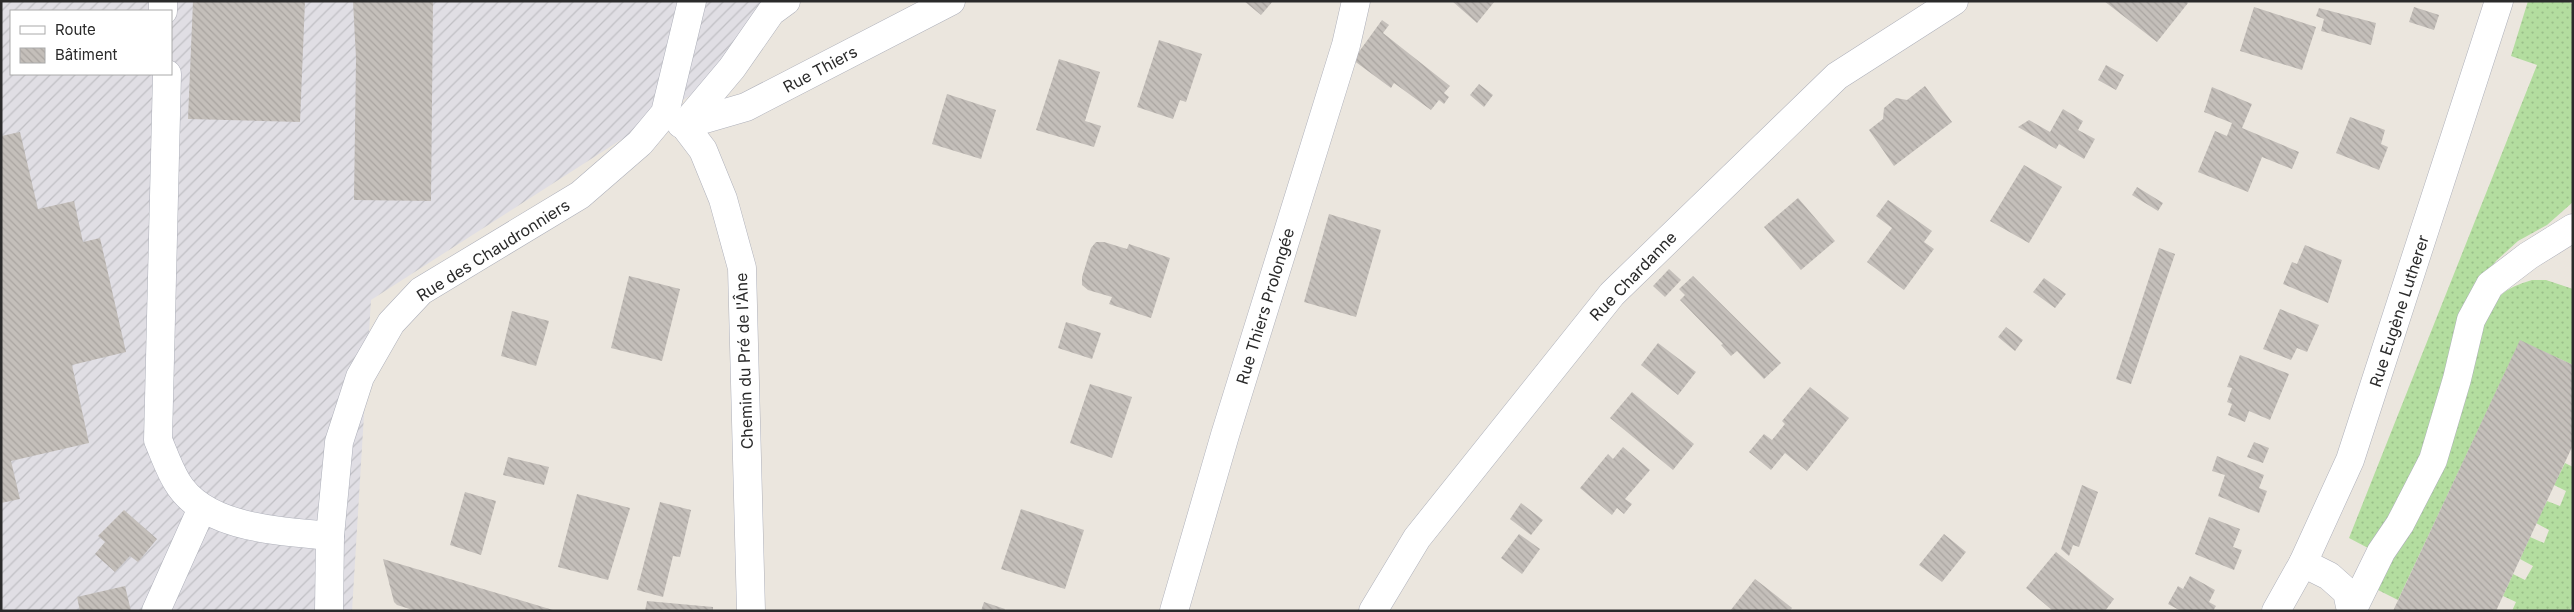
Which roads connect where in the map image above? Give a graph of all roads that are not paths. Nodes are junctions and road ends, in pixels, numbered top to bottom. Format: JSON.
{"nodes":[{"id":1,"x":692,"y":1,"type":"edge"},
{"id":2,"x":786,"y":1,"type":"edge"},
{"id":3,"x":951,"y":1,"type":"edge"},
{"id":4,"x":1356,"y":1,"type":"edge"},
{"id":5,"x":1954,"y":1,"type":"edge"},
{"id":6,"x":2499,"y":1,"type":"edge"},
{"id":7,"x":167,"y":75,"type":"edge"},
{"id":8,"x":674,"y":119,"type":"junction"},
{"id":9,"x":2573,"y":228,"type":"edge"},
{"id":10,"x":202,"y":508,"type":"junction"},
{"id":11,"x":330,"y":536,"type":"junction"},
{"id":12,"x":2303,"y":563,"type":"junction"},
{"id":13,"x":156,"y":611,"type":"edge"},
{"id":14,"x":329,"y":611,"type":"edge"},
{"id":15,"x":751,"y":611,"type":"edge"},
{"id":16,"x":1174,"y":611,"type":"edge"},
{"id":17,"x":1373,"y":611,"type":"edge"},
{"id":18,"x":2276,"y":611,"type":"edge"},
{"id":19,"x":2351,"y":611,"type":"edge"}],
"edges":[{"from":1,"to":8,"type":"street","name":"Rue des Chaudronniers"},
{"from":2,"to":8,"type":"street"},
{"from":3,"to":8,"type":"street","name":"Rue Thiers"},
{"from":4,"to":16,"type":"street","name":"Rue Thiers Prolongée"},
{"from":5,"to":17,"type":"street","name":"Rue Chardanne"},
{"from":6,"to":12,"type":"street","name":"Rue Eugène Lutherer"},
{"from":7,"to":10,"type":"street"},
{"from":8,"to":11,"type":"street","name":"Rue des Chaudronniers"},
{"from":8,"to":15,"type":"street","name":"Chemin du Pré de l'Âne"},
{"from":9,"to":19,"type":"street"},
{"from":10,"to":11,"type":"street"},
{"from":10,"to":13,"type":"street"},
{"from":11,"to":14,"type":"street","name":"Rue des Chaudronniers"},
{"from":12,"to":18,"type":"street","name":"Rue Eugène Lutherer"},
{"from":12,"to":19,"type":"street"}]}
